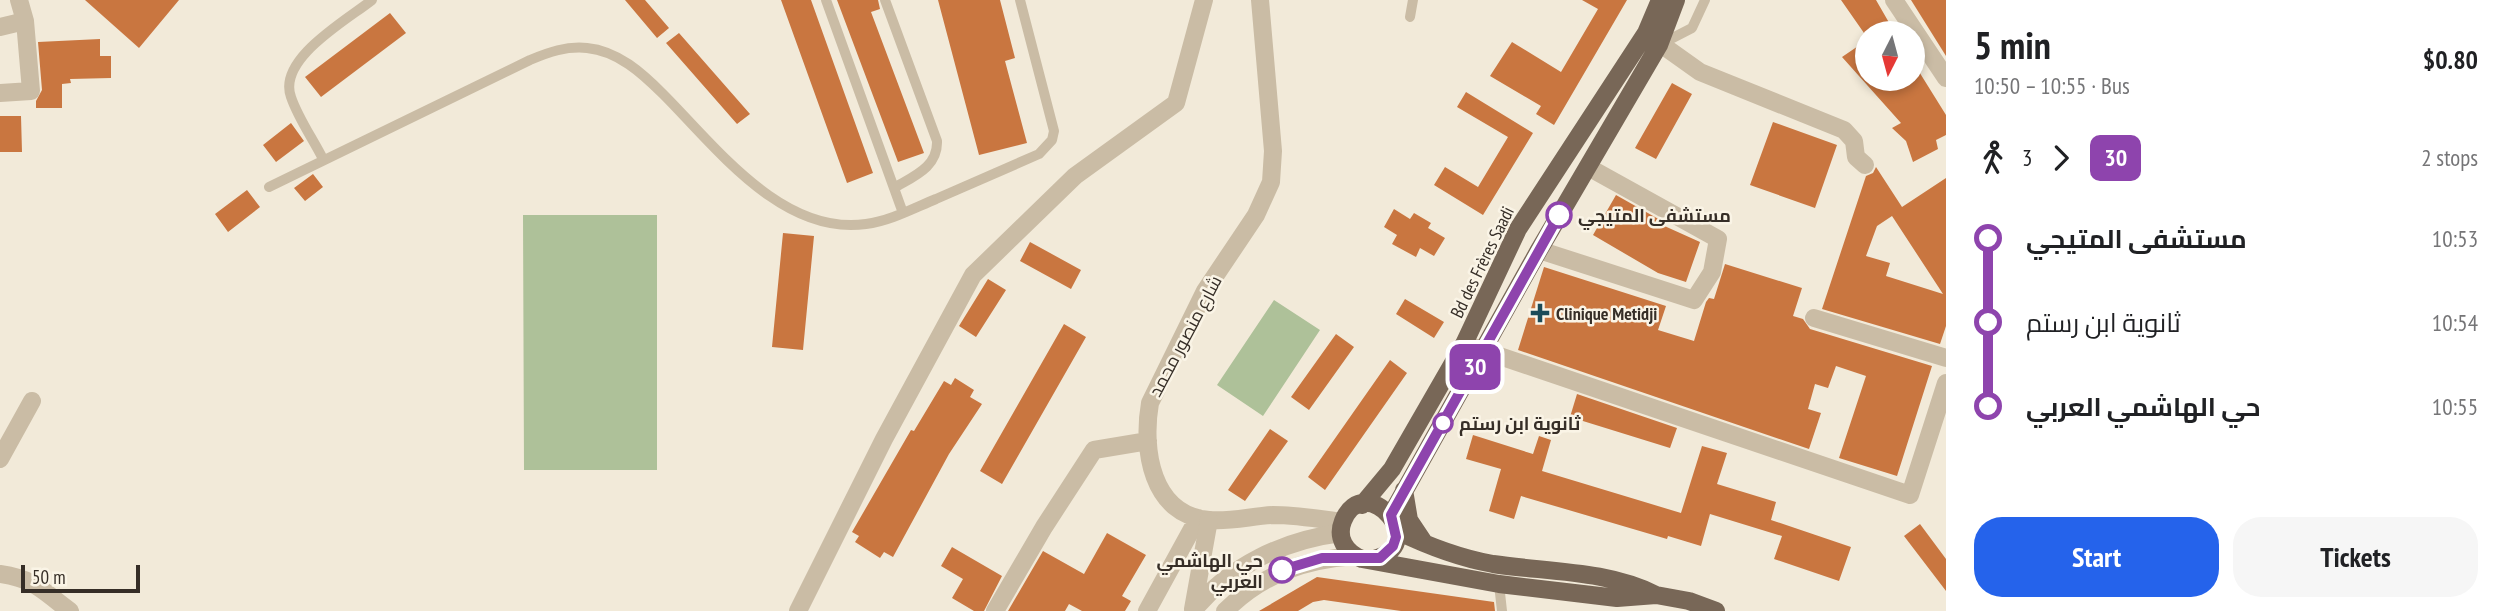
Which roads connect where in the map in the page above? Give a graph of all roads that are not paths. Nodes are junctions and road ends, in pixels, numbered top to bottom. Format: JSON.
{"nodes":[{"id":1,"x":19,"y":0,"type":"edge"},
{"id":2,"x":372,"y":0,"type":"edge"},
{"id":3,"x":825,"y":0,"type":"edge"},
{"id":4,"x":885,"y":0,"type":"edge"},
{"id":5,"x":1020,"y":0,"type":"edge"},
{"id":6,"x":1204,"y":0,"type":"edge"},
{"id":7,"x":1260,"y":0,"type":"edge"},
{"id":8,"x":1413,"y":0,"type":"edge"},
{"id":9,"x":1660,"y":0,"type":"edge"},
{"id":10,"x":1676,"y":0,"type":"edge"},
{"id":11,"x":1705,"y":0,"type":"edge"},
{"id":12,"x":1894,"y":0,"type":"edge"},
{"id":13,"x":1410,"y":16,"type":"dead end"},
{"id":14,"x":25,"y":21,"type":"junction"},
{"id":15,"x":0,"y":26,"type":"edge"},
{"id":16,"x":1652,"y":39,"type":"junction"},
{"id":17,"x":1946,"y":78,"type":"edge"},
{"id":18,"x":0,"y":93,"type":"edge"},
{"id":19,"x":323,"y":159,"type":"junction"},
{"id":20,"x":1865,"y":165,"type":"dead end"},
{"id":21,"x":1588,"y":167,"type":"junction"},
{"id":22,"x":269,"y":187,"type":"dead end"},
{"id":23,"x":894,"y":188,"type":"junction"},
{"id":24,"x":903,"y":213,"type":"junction"},
{"id":25,"x":1539,"y":250,"type":"junction"},
{"id":26,"x":1814,"y":318,"type":"dead end"},
{"id":27,"x":1464,"y":344,"type":"junction"},
{"id":28,"x":1484,"y":353,"type":"junction"},
{"id":29,"x":1946,"y":358,"type":"edge"},
{"id":30,"x":1946,"y":383,"type":"edge"},
{"id":31,"x":32,"y":401,"type":"dead end"},
{"id":32,"x":1148,"y":441,"type":"junction"},
{"id":33,"x":0,"y":459,"type":"edge"},
{"id":34,"x":1404,"y":490,"type":"junction"},
{"id":35,"x":1362,"y":505,"type":"junction"},
{"id":36,"x":1204,"y":519,"type":"junction"},
{"id":37,"x":1394,"y":523,"type":"junction"},
{"id":38,"x":1342,"y":527,"type":"junction"},
{"id":39,"x":1426,"y":545,"type":"junction"},
{"id":40,"x":1362,"y":558,"type":"junction"},
{"id":41,"x":0,"y":574,"type":"edge"},
{"id":42,"x":1499,"y":584,"type":"junction"},
{"id":43,"x":1656,"y":595,"type":"junction"},
{"id":44,"x":1687,"y":606,"type":"edge"},
{"id":45,"x":1193,"y":610,"type":"edge"},
{"id":46,"x":70,"y":611,"type":"edge"},
{"id":47,"x":798,"y":611,"type":"edge"},
{"id":48,"x":995,"y":611,"type":"edge"},
{"id":49,"x":1147,"y":611,"type":"edge"},
{"id":50,"x":1225,"y":611,"type":"edge"},
{"id":51,"x":1502,"y":611,"type":"edge"},
{"id":52,"x":1716,"y":611,"type":"edge"}],
"edges":[{"from":1,"to":14,"type":"street"},
{"from":2,"to":19,"type":"lane"},
{"from":3,"to":23,"type":"lane"},
{"from":4,"to":23,"type":"lane"},
{"from":5,"to":24,"type":"lane"},
{"from":6,"to":47,"type":"street"},
{"from":7,"to":32,"type":"street","name":"شارع منصور محمد"},
{"from":8,"to":13,"type":"lane"},
{"from":9,"to":16,"type":"main road","name":"Bd des Frères Saadi"},
{"from":10,"to":16,"type":"main road","name":"Bd des Frères Saadi"},
{"from":11,"to":16,"type":"lane"},
{"from":12,"to":17,"type":"street"},
{"from":14,"to":15,"type":"street"},
{"from":14,"to":18,"type":"street"},
{"from":16,"to":20,"type":"street"},
{"from":16,"to":21,"type":"main road","name":"Bd des Frères Saadi"},
{"from":16,"to":27,"type":"main road","name":"Bd des Frères Saadi"},
{"from":19,"to":22,"type":"lane"},
{"from":19,"to":24,"type":"lane"},
{"from":21,"to":25,"type":"main road","name":"Bd des Frères Saadi"},
{"from":21,"to":25,"type":"street"},
{"from":23,"to":24,"type":"lane"},
{"from":25,"to":28,"type":"main road","name":"Bd des Frères Saadi"},
{"from":26,"to":29,"type":"street"},
{"from":27,"to":28,"type":"street"},
{"from":27,"to":35,"type":"main road","name":"Bd des Frères Saadi"},
{"from":28,"to":30,"type":"street"},
{"from":28,"to":34,"type":"main road","name":"Bd des Frères Saadi"},
{"from":31,"to":33,"type":"street"},
{"from":32,"to":36,"type":"street","name":"شارع منصور محمد"},
{"from":32,"to":48,"type":"street"},
{"from":34,"to":37,"type":"main road","name":"Bd des Frères Saadi"},
{"from":34,"to":39,"type":"main road"},
{"from":35,"to":37,"type":"main road"},
{"from":35,"to":38,"type":"main road"},
{"from":36,"to":38,"type":"street"},
{"from":36,"to":45,"type":"street"},
{"from":36,"to":49,"type":"street"},
{"from":37,"to":39,"type":"main road"},
{"from":37,"to":40,"type":"main road"},
{"from":38,"to":40,"type":"main road"},
{"from":38,"to":45,"type":"street"},
{"from":39,"to":43,"type":"main road"},
{"from":40,"to":42,"type":"main road"},
{"from":40,"to":50,"type":"street"},
{"from":41,"to":46,"type":"street"},
{"from":42,"to":43,"type":"main road"},
{"from":42,"to":51,"type":"lane"},
{"from":43,"to":44,"type":"main road"},
{"from":44,"to":52,"type":"main road"}]}
